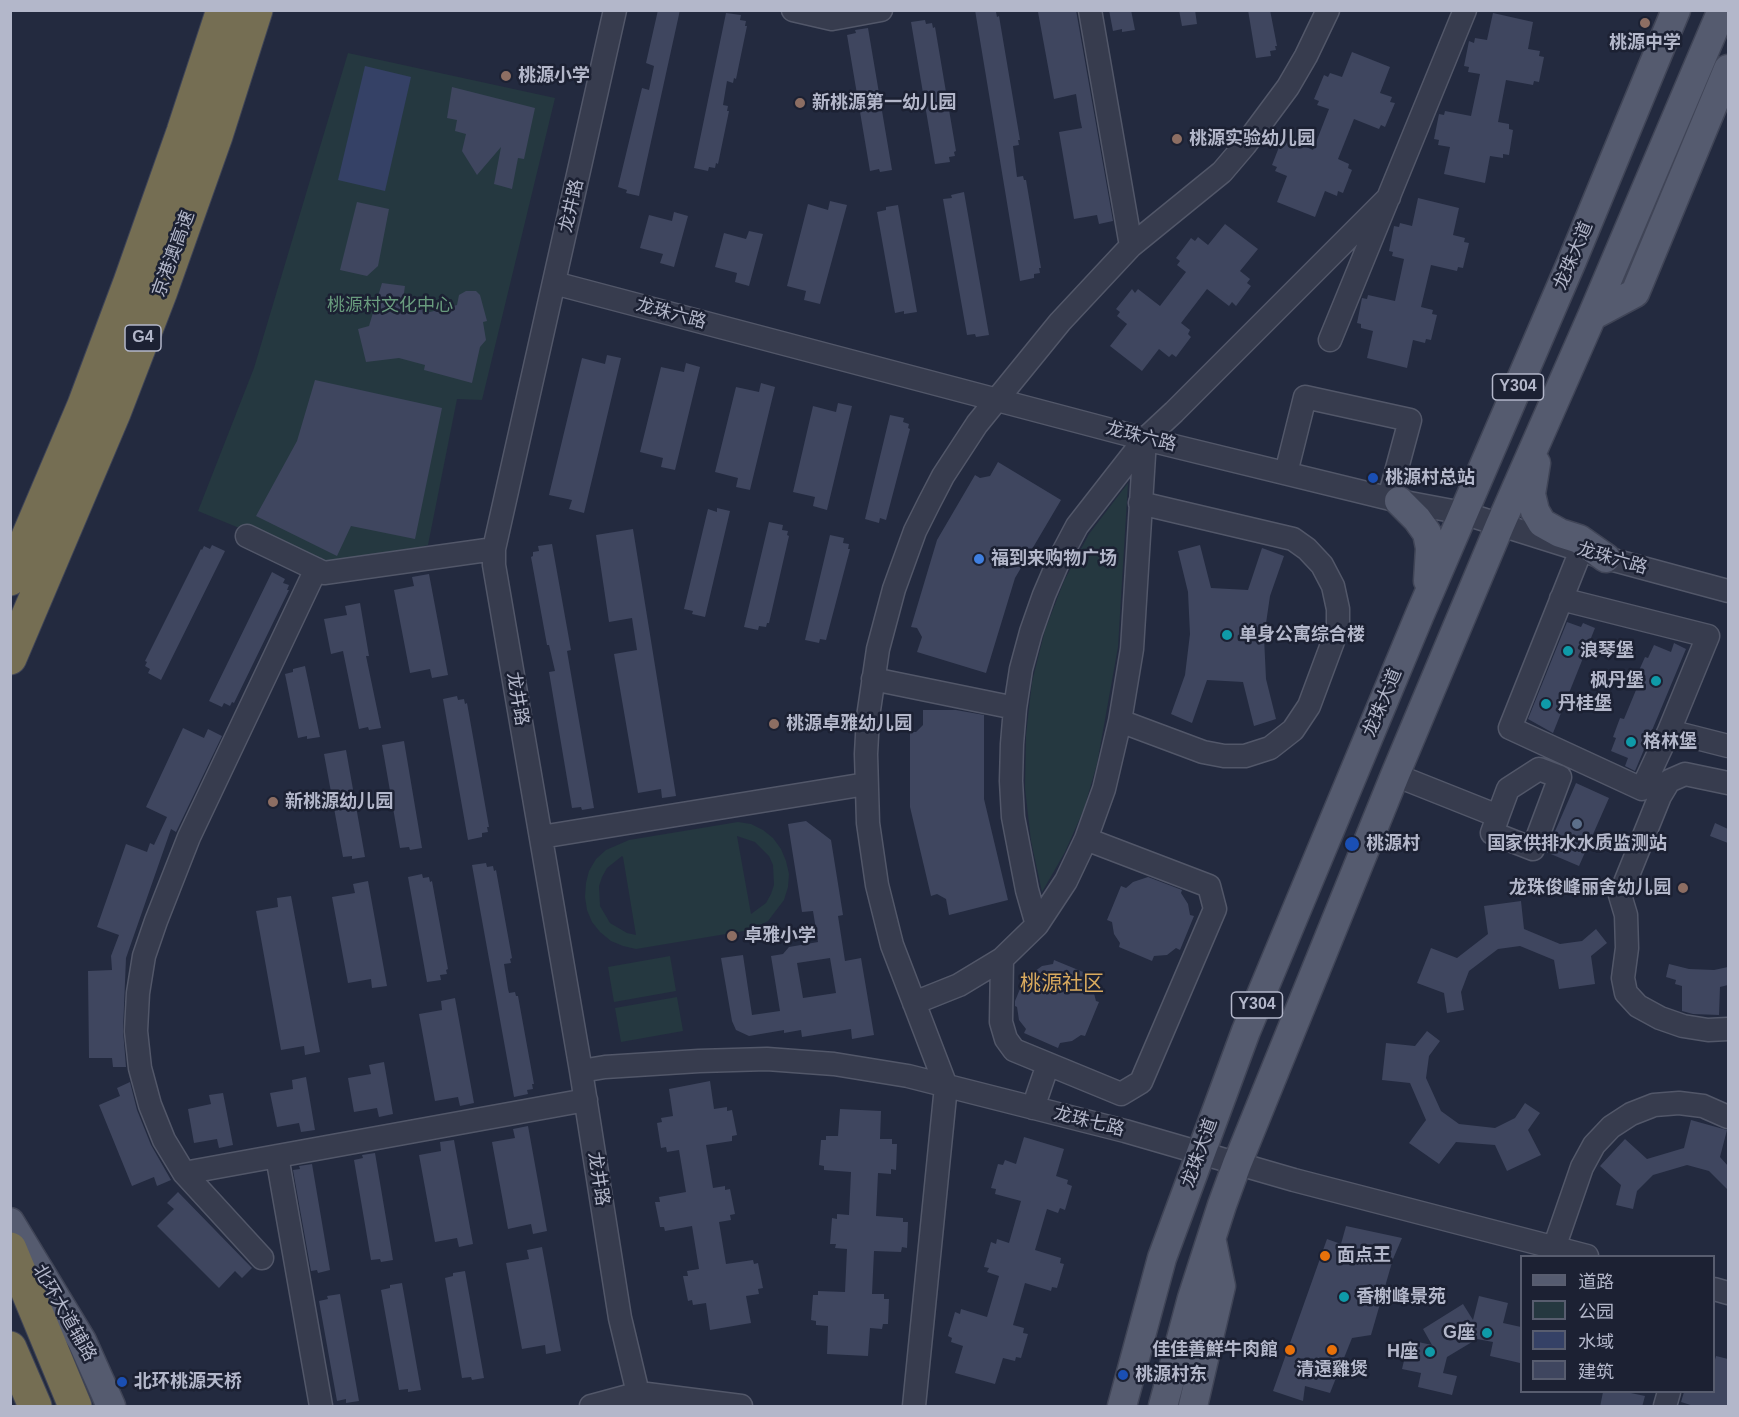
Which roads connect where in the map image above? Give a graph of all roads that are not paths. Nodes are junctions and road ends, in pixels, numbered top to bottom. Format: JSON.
{"nodes":[{"id":1,"x":223,"y":10,"type":"edge"},
{"id":2,"x":256,"y":10,"type":"edge"},
{"id":3,"x":615,"y":10,"type":"edge"},
{"id":4,"x":793,"y":10,"type":"edge"},
{"id":5,"x":881,"y":10,"type":"edge"},
{"id":6,"x":1090,"y":10,"type":"edge"},
{"id":7,"x":1329,"y":10,"type":"edge"},
{"id":8,"x":1465,"y":10,"type":"edge"},
{"id":9,"x":1676,"y":10,"type":"edge"},
{"id":10,"x":1722,"y":10,"type":"edge"},
{"id":11,"x":1728,"y":69,"type":"edge"},
{"id":12,"x":1389,"y":197,"type":"junction"},
{"id":13,"x":1131,"y":246,"type":"junction"},
{"id":14,"x":554,"y":283,"type":"junction"},
{"id":15,"x":1592,"y":316,"type":"junction"},
{"id":16,"x":1330,"y":340,"type":"dead end"},
{"id":17,"x":995,"y":400,"type":"junction"},
{"id":18,"x":1541,"y":431,"type":"junction"},
{"id":19,"x":1145,"y":439,"type":"junction"},
{"id":20,"x":1286,"y":473,"type":"junction"},
{"id":21,"x":1394,"y":500,"type":"junction"},
{"id":22,"x":1140,"y":503,"type":"junction"},
{"id":23,"x":1463,"y":513,"type":"junction"},
{"id":24,"x":1500,"y":525,"type":"junction"},
{"id":25,"x":248,"y":536,"type":"dead end"},
{"id":26,"x":494,"y":549,"type":"junction"},
{"id":27,"x":1593,"y":554,"type":"junction"},
{"id":28,"x":316,"y":569,"type":"junction"},
{"id":29,"x":10,"y":579,"type":"edge"},
{"id":30,"x":1728,"y":591,"type":"edge"},
{"id":31,"x":1562,"y":599,"type":"junction"},
{"id":32,"x":1420,"y":614,"type":"junction"},
{"id":33,"x":10,"y":658,"type":"edge"},
{"id":34,"x":873,"y":679,"type":"junction"},
{"id":35,"x":1015,"y":708,"type":"junction"},
{"id":36,"x":1120,"y":722,"type":"junction"},
{"id":37,"x":1669,"y":731,"type":"junction"},
{"id":38,"x":1728,"y":747,"type":"edge"},
{"id":39,"x":1395,"y":775,"type":"junction"},
{"id":40,"x":1728,"y":783,"type":"edge"},
{"id":41,"x":866,"y":784,"type":"junction"},
{"id":42,"x":1498,"y":816,"type":"dead end"},
{"id":43,"x":541,"y":837,"type":"junction"},
{"id":44,"x":1086,"y":839,"type":"junction"},
{"id":45,"x":1037,"y":924,"type":"junction"},
{"id":46,"x":1002,"y":959,"type":"junction"},
{"id":47,"x":914,"y":1003,"type":"junction"},
{"id":48,"x":1728,"y":1029,"type":"edge"},
{"id":49,"x":1048,"y":1064,"type":"junction"},
{"id":50,"x":581,"y":1071,"type":"junction"},
{"id":51,"x":945,"y":1086,"type":"junction"},
{"id":52,"x":1121,"y":1094,"type":"junction"},
{"id":53,"x":586,"y":1100,"type":"junction"},
{"id":54,"x":1033,"y":1108,"type":"junction"},
{"id":55,"x":1728,"y":1117,"type":"edge"},
{"id":56,"x":1125,"y":1131,"type":"junction"},
{"id":57,"x":1199,"y":1153,"type":"junction"},
{"id":58,"x":277,"y":1156,"type":"junction"},
{"id":59,"x":1237,"y":1164,"type":"junction"},
{"id":60,"x":184,"y":1173,"type":"junction"},
{"id":61,"x":10,"y":1222,"type":"edge"},
{"id":62,"x":1211,"y":1240,"type":"junction"},
{"id":63,"x":1554,"y":1248,"type":"junction"},
{"id":64,"x":10,"y":1249,"type":"edge"},
{"id":65,"x":1580,"y":1255,"type":"edge"},
{"id":66,"x":262,"y":1258,"type":"dead end"},
{"id":67,"x":10,"y":1348,"type":"edge"},
{"id":68,"x":640,"y":1400,"type":"edge"},
{"id":69,"x":35,"y":1407,"type":"edge"},
{"id":70,"x":75,"y":1407,"type":"edge"},
{"id":71,"x":111,"y":1407,"type":"edge"},
{"id":72,"x":321,"y":1407,"type":"edge"},
{"id":73,"x":591,"y":1407,"type":"edge"},
{"id":74,"x":741,"y":1407,"type":"edge"},
{"id":75,"x":914,"y":1407,"type":"edge"},
{"id":76,"x":1122,"y":1407,"type":"edge"},
{"id":77,"x":1163,"y":1407,"type":"edge"},
{"id":78,"x":1193,"y":1407,"type":"edge"}],
"edges":[{"from":1,"to":29,"type":"highway","name":"京港澳高速","number":"G4"},
{"from":2,"to":33,"type":"highway","name":"京港澳高速","number":"G4"},
{"from":3,"to":14,"type":"street","name":"龙井路"},
{"from":4,"to":5,"type":"street"},
{"from":6,"to":13,"type":"street"},
{"from":7,"to":13,"type":"street"},
{"from":8,"to":12,"type":"street"},
{"from":9,"to":23,"type":"main road","name":"龙珠大道","number":"Y304"},
{"from":10,"to":15,"type":"main road"},
{"from":11,"to":15,"type":"main road"},
{"from":12,"to":16,"type":"street"},
{"from":12,"to":19,"type":"street"},
{"from":13,"to":17,"type":"street"},
{"from":14,"to":17,"type":"street","name":"龙珠六路"},
{"from":14,"to":26,"type":"street","name":"龙井路"},
{"from":15,"to":18,"type":"main road"},
{"from":17,"to":19,"type":"street","name":"龙珠六路"},
{"from":17,"to":34,"type":"street"},
{"from":18,"to":24,"type":"main road"},
{"from":18,"to":27,"type":"main road"},
{"from":19,"to":20,"type":"street","name":"龙珠六路"},
{"from":19,"to":22,"type":"street"},
{"from":19,"to":35,"type":"street"},
{"from":20,"to":21,"type":"street","name":"龙珠六路"},
{"from":20,"to":21,"type":"street"},
{"from":21,"to":23,"type":"street","name":"龙珠六路"},
{"from":21,"to":32,"type":"main road"},
{"from":22,"to":36,"type":"street"},
{"from":22,"to":36,"type":"street"},
{"from":23,"to":24,"type":"street","name":"龙珠六路"},
{"from":23,"to":32,"type":"main road","name":"龙珠大道","number":"Y304"},
{"from":24,"to":27,"type":"street","name":"龙珠六路"},
{"from":24,"to":39,"type":"main road"},
{"from":25,"to":28,"type":"street"},
{"from":26,"to":28,"type":"street"},
{"from":26,"to":43,"type":"street","name":"龙井路"},
{"from":27,"to":30,"type":"street","name":"龙珠六路"},
{"from":27,"to":31,"type":"street"},
{"from":28,"to":60,"type":"street"},
{"from":31,"to":37,"type":"street"},
{"from":31,"to":37,"type":"street"},
{"from":32,"to":57,"type":"main road","name":"龙珠大道","number":"Y304"},
{"from":34,"to":35,"type":"street"},
{"from":34,"to":41,"type":"street"},
{"from":35,"to":45,"type":"street"},
{"from":36,"to":44,"type":"street"},
{"from":37,"to":38,"type":"street"},
{"from":39,"to":42,"type":"street"},
{"from":39,"to":59,"type":"main road"},
{"from":40,"to":48,"type":"street"},
{"from":41,"to":43,"type":"street"},
{"from":41,"to":47,"type":"street"},
{"from":43,"to":50,"type":"street","name":"龙井路"},
{"from":44,"to":45,"type":"street"},
{"from":44,"to":52,"type":"street"},
{"from":45,"to":46,"type":"street"},
{"from":46,"to":47,"type":"street"},
{"from":46,"to":49,"type":"street"},
{"from":47,"to":51,"type":"street"},
{"from":49,"to":52,"type":"street"},
{"from":49,"to":54,"type":"street"},
{"from":50,"to":51,"type":"street","name":"龙珠七路"},
{"from":50,"to":53,"type":"street","name":"龙井路"},
{"from":51,"to":54,"type":"street","name":"龙珠七路"},
{"from":51,"to":75,"type":"street"},
{"from":52,"to":56,"type":"street"},
{"from":53,"to":58,"type":"street"},
{"from":53,"to":68,"type":"street","name":"龙井路"},
{"from":54,"to":56,"type":"street","name":"龙珠七路"},
{"from":55,"to":63,"type":"street"},
{"from":56,"to":57,"type":"street","name":"龙珠七路"},
{"from":57,"to":59,"type":"street","name":"龙珠七路"},
{"from":57,"to":76,"type":"main road","name":"龙珠大道","number":"Y304"},
{"from":58,"to":60,"type":"street"},
{"from":58,"to":72,"type":"street"},
{"from":59,"to":62,"type":"main road"},
{"from":59,"to":63,"type":"street","name":"龙珠七路"},
{"from":60,"to":66,"type":"street"},
{"from":61,"to":71,"type":"main road","name":"北环大道辅路"},
{"from":62,"to":77,"type":"main road"},
{"from":62,"to":78,"type":"main road"},
{"from":63,"to":65,"type":"street","name":"龙珠七路"},
{"from":64,"to":70,"type":"highway"},
{"from":67,"to":69,"type":"highway"},
{"from":68,"to":73,"type":"street"},
{"from":68,"to":74,"type":"street"}]}
